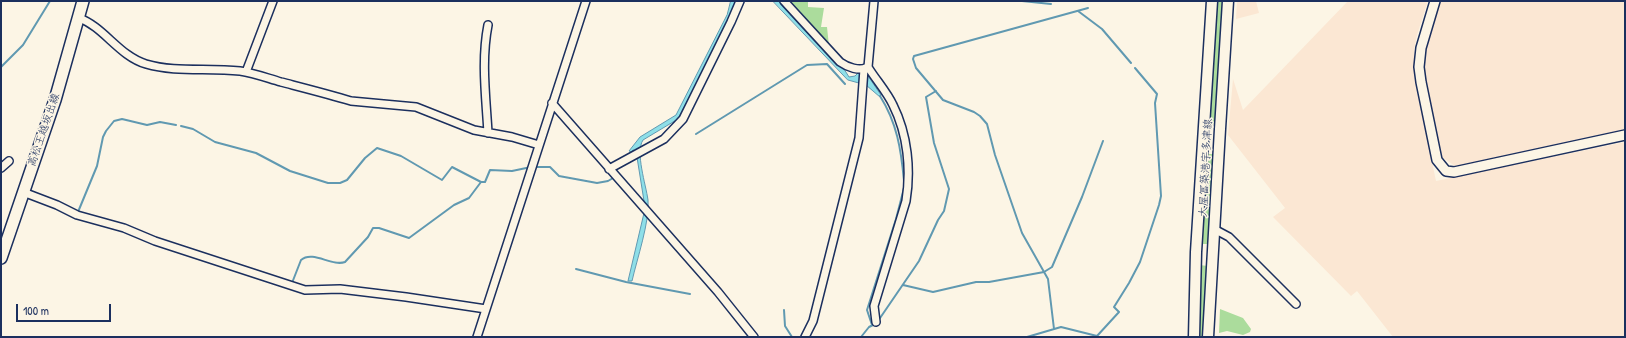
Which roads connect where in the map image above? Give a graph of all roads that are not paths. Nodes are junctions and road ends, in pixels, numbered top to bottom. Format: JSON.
{"nodes":[{"id":1,"x":83,"y":1,"type":"edge"},
{"id":2,"x":274,"y":1,"type":"edge"},
{"id":3,"x":586,"y":1,"type":"edge"},
{"id":4,"x":740,"y":1,"type":"edge"},
{"id":5,"x":784,"y":1,"type":"edge"},
{"id":6,"x":874,"y":1,"type":"edge"},
{"id":7,"x":1212,"y":1,"type":"edge"},
{"id":8,"x":1228,"y":1,"type":"edge"},
{"id":9,"x":1435,"y":1,"type":"edge"},
{"id":10,"x":79,"y":18,"type":"junction"},
{"id":11,"x":488,"y":25,"type":"dead end"},
{"id":12,"x":865,"y":70,"type":"junction"},
{"id":13,"x":246,"y":72,"type":"junction"},
{"id":14,"x":552,"y":104,"type":"junction"},
{"id":15,"x":1204,"y":128,"type":"junction"},
{"id":16,"x":1220,"y":129,"type":"junction"},
{"id":17,"x":488,"y":133,"type":"junction"},
{"id":18,"x":1625,"y":135,"type":"edge"},
{"id":19,"x":539,"y":145,"type":"junction"},
{"id":20,"x":9,"y":161,"type":"dead end"},
{"id":21,"x":1,"y":168,"type":"edge"},
{"id":22,"x":609,"y":169,"type":"junction"},
{"id":23,"x":23,"y":192,"type":"junction"},
{"id":24,"x":1214,"y":229,"type":"junction"},
{"id":25,"x":1196,"y":252,"type":"junction"},
{"id":26,"x":1213,"y":255,"type":"junction"},
{"id":27,"x":1,"y":258,"type":"edge"},
{"id":28,"x":1296,"y":304,"type":"dead end"},
{"id":29,"x":486,"y":309,"type":"junction"},
{"id":30,"x":876,"y":322,"type":"dead end"},
{"id":31,"x":477,"y":337,"type":"edge"},
{"id":32,"x":754,"y":337,"type":"edge"},
{"id":33,"x":805,"y":337,"type":"edge"},
{"id":34,"x":1194,"y":337,"type":"edge"},
{"id":35,"x":1208,"y":337,"type":"edge"}],
"edges":[{"from":1,"to":10,"type":"main road","name":"高松王越坂出線"},
{"from":2,"to":13,"type":"street"},
{"from":3,"to":14,"type":"street"},
{"from":4,"to":22,"type":"street"},
{"from":5,"to":12,"type":"street"},
{"from":6,"to":12,"type":"street"},
{"from":7,"to":15,"type":"main road","name":"大屋冨築港宇多津線"},
{"from":8,"to":16,"type":"main road","name":"大屋冨築港宇多津線"},
{"from":9,"to":18,"type":"street"},
{"from":10,"to":13,"type":"street"},
{"from":10,"to":23,"type":"main road","name":"高松王越坂出線"},
{"from":11,"to":17,"type":"street"},
{"from":12,"to":30,"type":"street"},
{"from":12,"to":33,"type":"street"},
{"from":13,"to":17,"type":"street"},
{"from":14,"to":19,"type":"street"},
{"from":14,"to":22,"type":"street"},
{"from":15,"to":16,"type":"main road"},
{"from":15,"to":25,"type":"main road","name":"大屋冨築港宇多津線"},
{"from":16,"to":24,"type":"main road","name":"大屋冨築港宇多津線"},
{"from":17,"to":19,"type":"street"},
{"from":19,"to":29,"type":"street"},
{"from":20,"to":21,"type":"street"},
{"from":22,"to":32,"type":"street"},
{"from":23,"to":27,"type":"main road","name":"高松王越坂出線"},
{"from":23,"to":29,"type":"street"},
{"from":24,"to":26,"type":"main road","name":"大屋冨築港宇多津線"},
{"from":24,"to":28,"type":"street"},
{"from":25,"to":26,"type":"main road"},
{"from":25,"to":34,"type":"main road","name":"大屋冨築港宇多津線"},
{"from":26,"to":35,"type":"main road","name":"大屋冨築港宇多津線"},
{"from":29,"to":31,"type":"street"}]}
